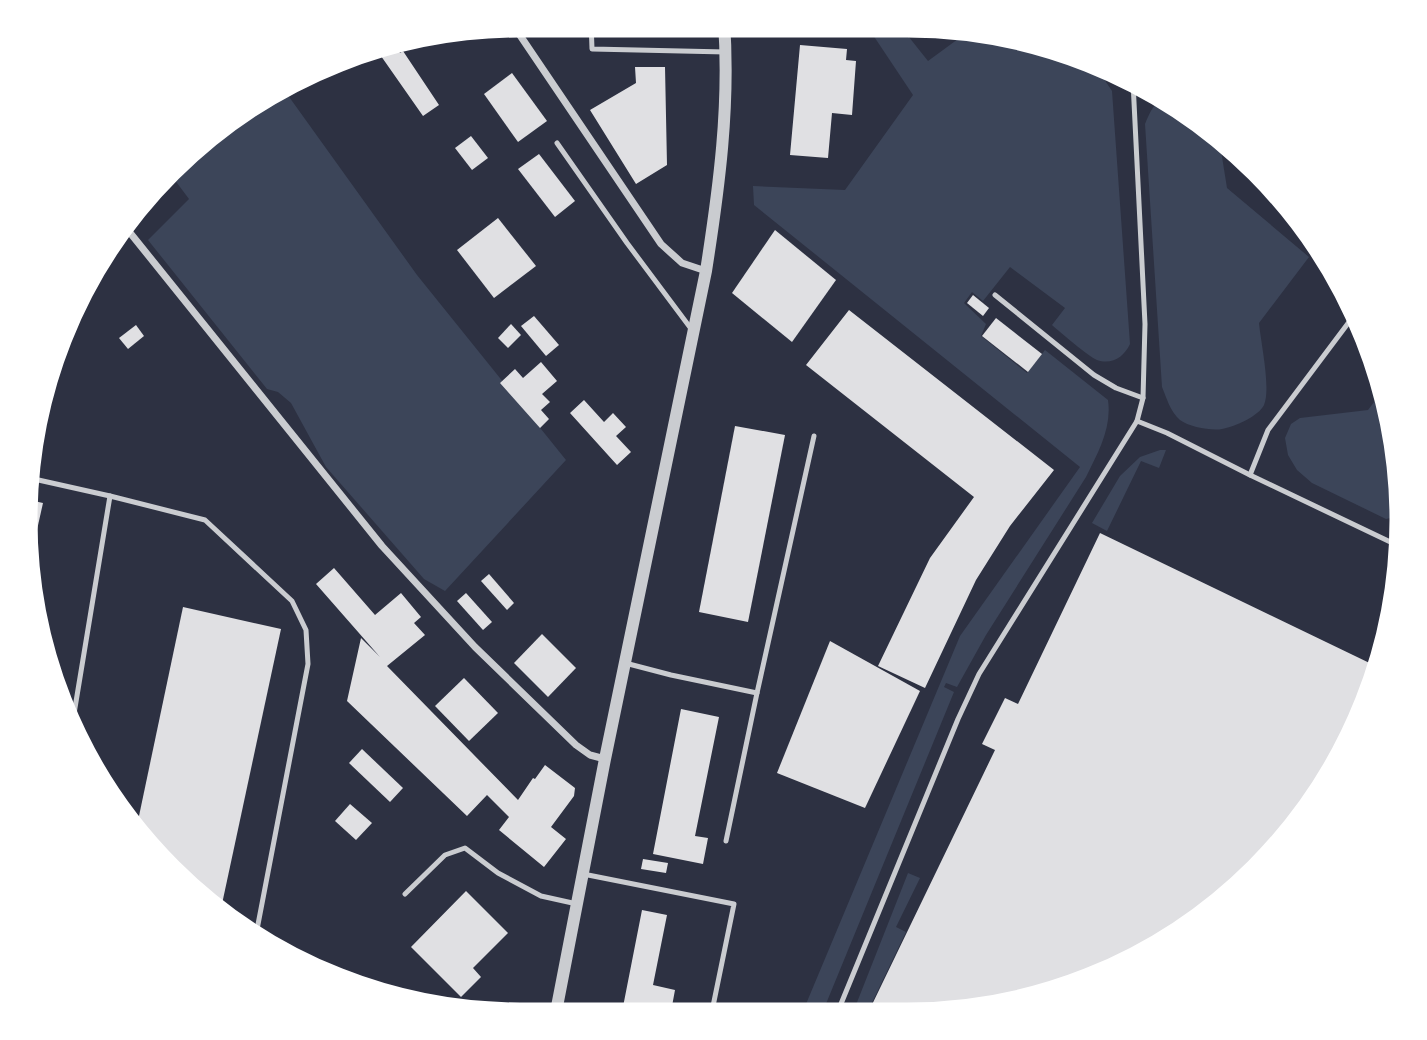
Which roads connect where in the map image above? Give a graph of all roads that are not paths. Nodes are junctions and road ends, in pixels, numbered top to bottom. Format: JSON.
{"nodes":[{"id":1,"x":518,"y":33,"type":"edge"},
{"id":2,"x":591,"y":33,"type":"edge"},
{"id":3,"x":725,"y":33,"type":"edge"},
{"id":4,"x":726,"y":52,"type":"junction"},
{"id":5,"x":1133,"y":89,"type":"edge"},
{"id":6,"x":557,"y":143,"type":"dead end"},
{"id":7,"x":129,"y":231,"type":"edge"},
{"id":8,"x":706,"y":271,"type":"junction"},
{"id":9,"x":995,"y":295,"type":"dead end"},
{"id":10,"x":1351,"y":320,"type":"edge"},
{"id":11,"x":694,"y":333,"type":"junction"},
{"id":12,"x":1143,"y":398,"type":"junction"},
{"id":13,"x":1137,"y":421,"type":"junction"},
{"id":14,"x":814,"y":436,"type":"dead end"},
{"id":15,"x":1250,"y":475,"type":"junction"},
{"id":16,"x":35,"y":479,"type":"edge"},
{"id":17,"x":110,"y":496,"type":"junction"},
{"id":18,"x":1393,"y":543,"type":"edge"},
{"id":19,"x":625,"y":663,"type":"junction"},
{"id":20,"x":757,"y":693,"type":"junction"},
{"id":21,"x":74,"y":715,"type":"edge"},
{"id":22,"x":605,"y":759,"type":"junction"},
{"id":23,"x":726,"y":841,"type":"dead end"},
{"id":24,"x":583,"y":874,"type":"junction"},
{"id":25,"x":405,"y":894,"type":"dead end"},
{"id":26,"x":577,"y":904,"type":"junction"},
{"id":27,"x":257,"y":929,"type":"edge"},
{"id":28,"x":557,"y":1007,"type":"edge"},
{"id":29,"x":713,"y":1007,"type":"edge"},
{"id":30,"x":840,"y":1007,"type":"edge"}],
"edges":[{"from":1,"to":8,"type":"street"},
{"from":2,"to":4,"type":"lane"},
{"from":3,"to":4,"type":"street"},
{"from":4,"to":8,"type":"street"},
{"from":5,"to":12,"type":"lane"},
{"from":6,"to":11,"type":"lane"},
{"from":7,"to":22,"type":"street"},
{"from":8,"to":11,"type":"street"},
{"from":9,"to":12,"type":"lane"},
{"from":10,"to":15,"type":"lane"},
{"from":11,"to":19,"type":"street"},
{"from":12,"to":13,"type":"lane"},
{"from":13,"to":15,"type":"lane"},
{"from":13,"to":30,"type":"lane"},
{"from":14,"to":20,"type":"lane"},
{"from":15,"to":18,"type":"lane"},
{"from":16,"to":17,"type":"lane"},
{"from":17,"to":21,"type":"lane"},
{"from":17,"to":27,"type":"lane"},
{"from":19,"to":20,"type":"lane"},
{"from":19,"to":22,"type":"street"},
{"from":20,"to":23,"type":"lane"},
{"from":22,"to":24,"type":"street"},
{"from":24,"to":26,"type":"street"},
{"from":24,"to":29,"type":"lane"},
{"from":25,"to":26,"type":"lane"},
{"from":26,"to":28,"type":"street"}]}
